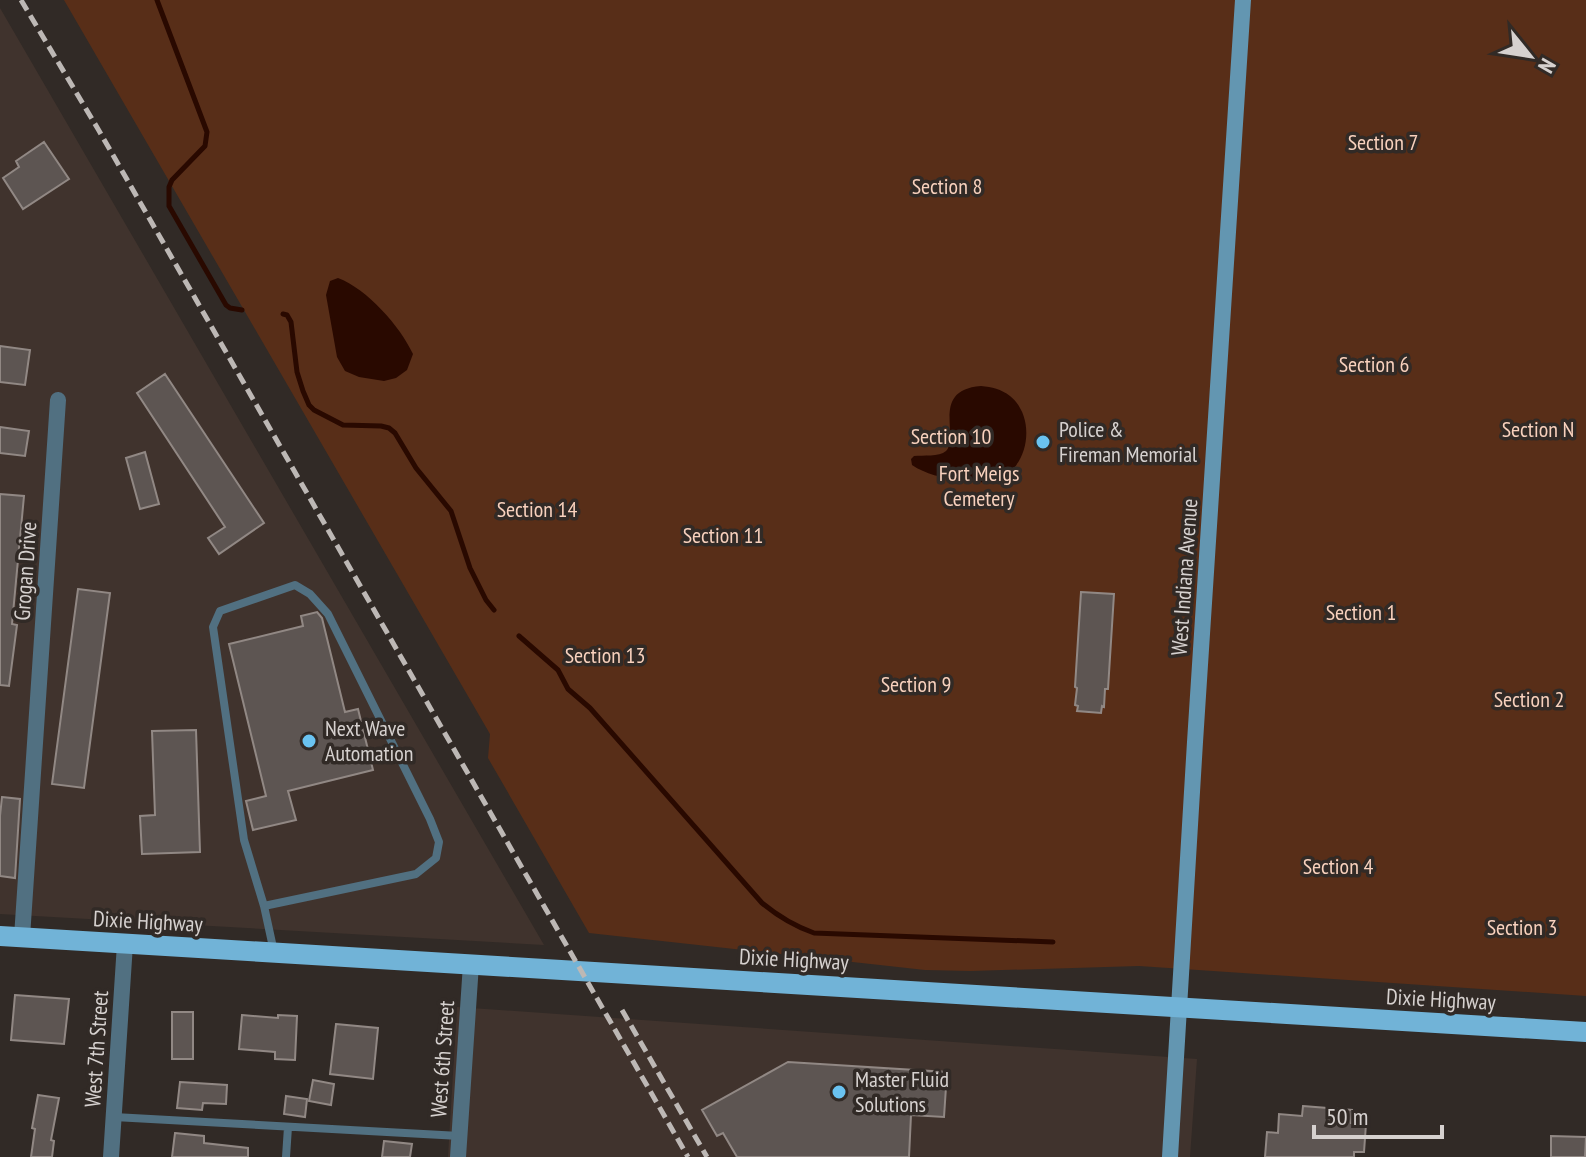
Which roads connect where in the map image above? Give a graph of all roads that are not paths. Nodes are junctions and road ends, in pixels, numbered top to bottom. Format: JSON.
{"nodes":[{"id":1,"x":1243,"y":0,"type":"edge"},
{"id":2,"x":58,"y":400,"type":"dead end"},
{"id":3,"x":264,"y":906,"type":"junction"},
{"id":4,"x":0,"y":936,"type":"edge"},
{"id":5,"x":22,"y":937,"type":"junction"},
{"id":6,"x":125,"y":944,"type":"junction"},
{"id":7,"x":274,"y":952,"type":"junction"},
{"id":8,"x":471,"y":964,"type":"junction"},
{"id":9,"x":1180,"y":1007,"type":"junction"},
{"id":10,"x":1586,"y":1032,"type":"edge"},
{"id":11,"x":113,"y":1117,"type":"junction"},
{"id":12,"x":288,"y":1127,"type":"junction"},
{"id":13,"x":460,"y":1136,"type":"junction"},
{"id":14,"x":111,"y":1157,"type":"edge"},
{"id":15,"x":286,"y":1157,"type":"edge"},
{"id":16,"x":458,"y":1157,"type":"edge"},
{"id":17,"x":1170,"y":1157,"type":"edge"}],
"edges":[{"from":1,"to":9,"type":"main road","name":"West Indiana Avenue"},
{"from":2,"to":5,"type":"street","name":"Grogan Drive"},
{"from":3,"to":3,"type":"lane"},
{"from":3,"to":7,"type":"lane"},
{"from":4,"to":5,"type":"main road","name":"Dixie Highway"},
{"from":5,"to":6,"type":"main road","name":"Dixie Highway"},
{"from":6,"to":7,"type":"main road","name":"Dixie Highway"},
{"from":6,"to":11,"type":"street","name":"West 7th Street"},
{"from":7,"to":8,"type":"main road","name":"Dixie Highway"},
{"from":8,"to":9,"type":"main road","name":"Dixie Highway"},
{"from":8,"to":13,"type":"street","name":"West 6th Street"},
{"from":9,"to":10,"type":"main road","name":"Dixie Highway"},
{"from":9,"to":17,"type":"main road","name":"West Indiana Avenue"},
{"from":11,"to":12,"type":"lane"},
{"from":11,"to":14,"type":"street","name":"West 7th Street"},
{"from":12,"to":13,"type":"lane"},
{"from":12,"to":15,"type":"lane"},
{"from":13,"to":16,"type":"street","name":"West 6th Street"}]}
